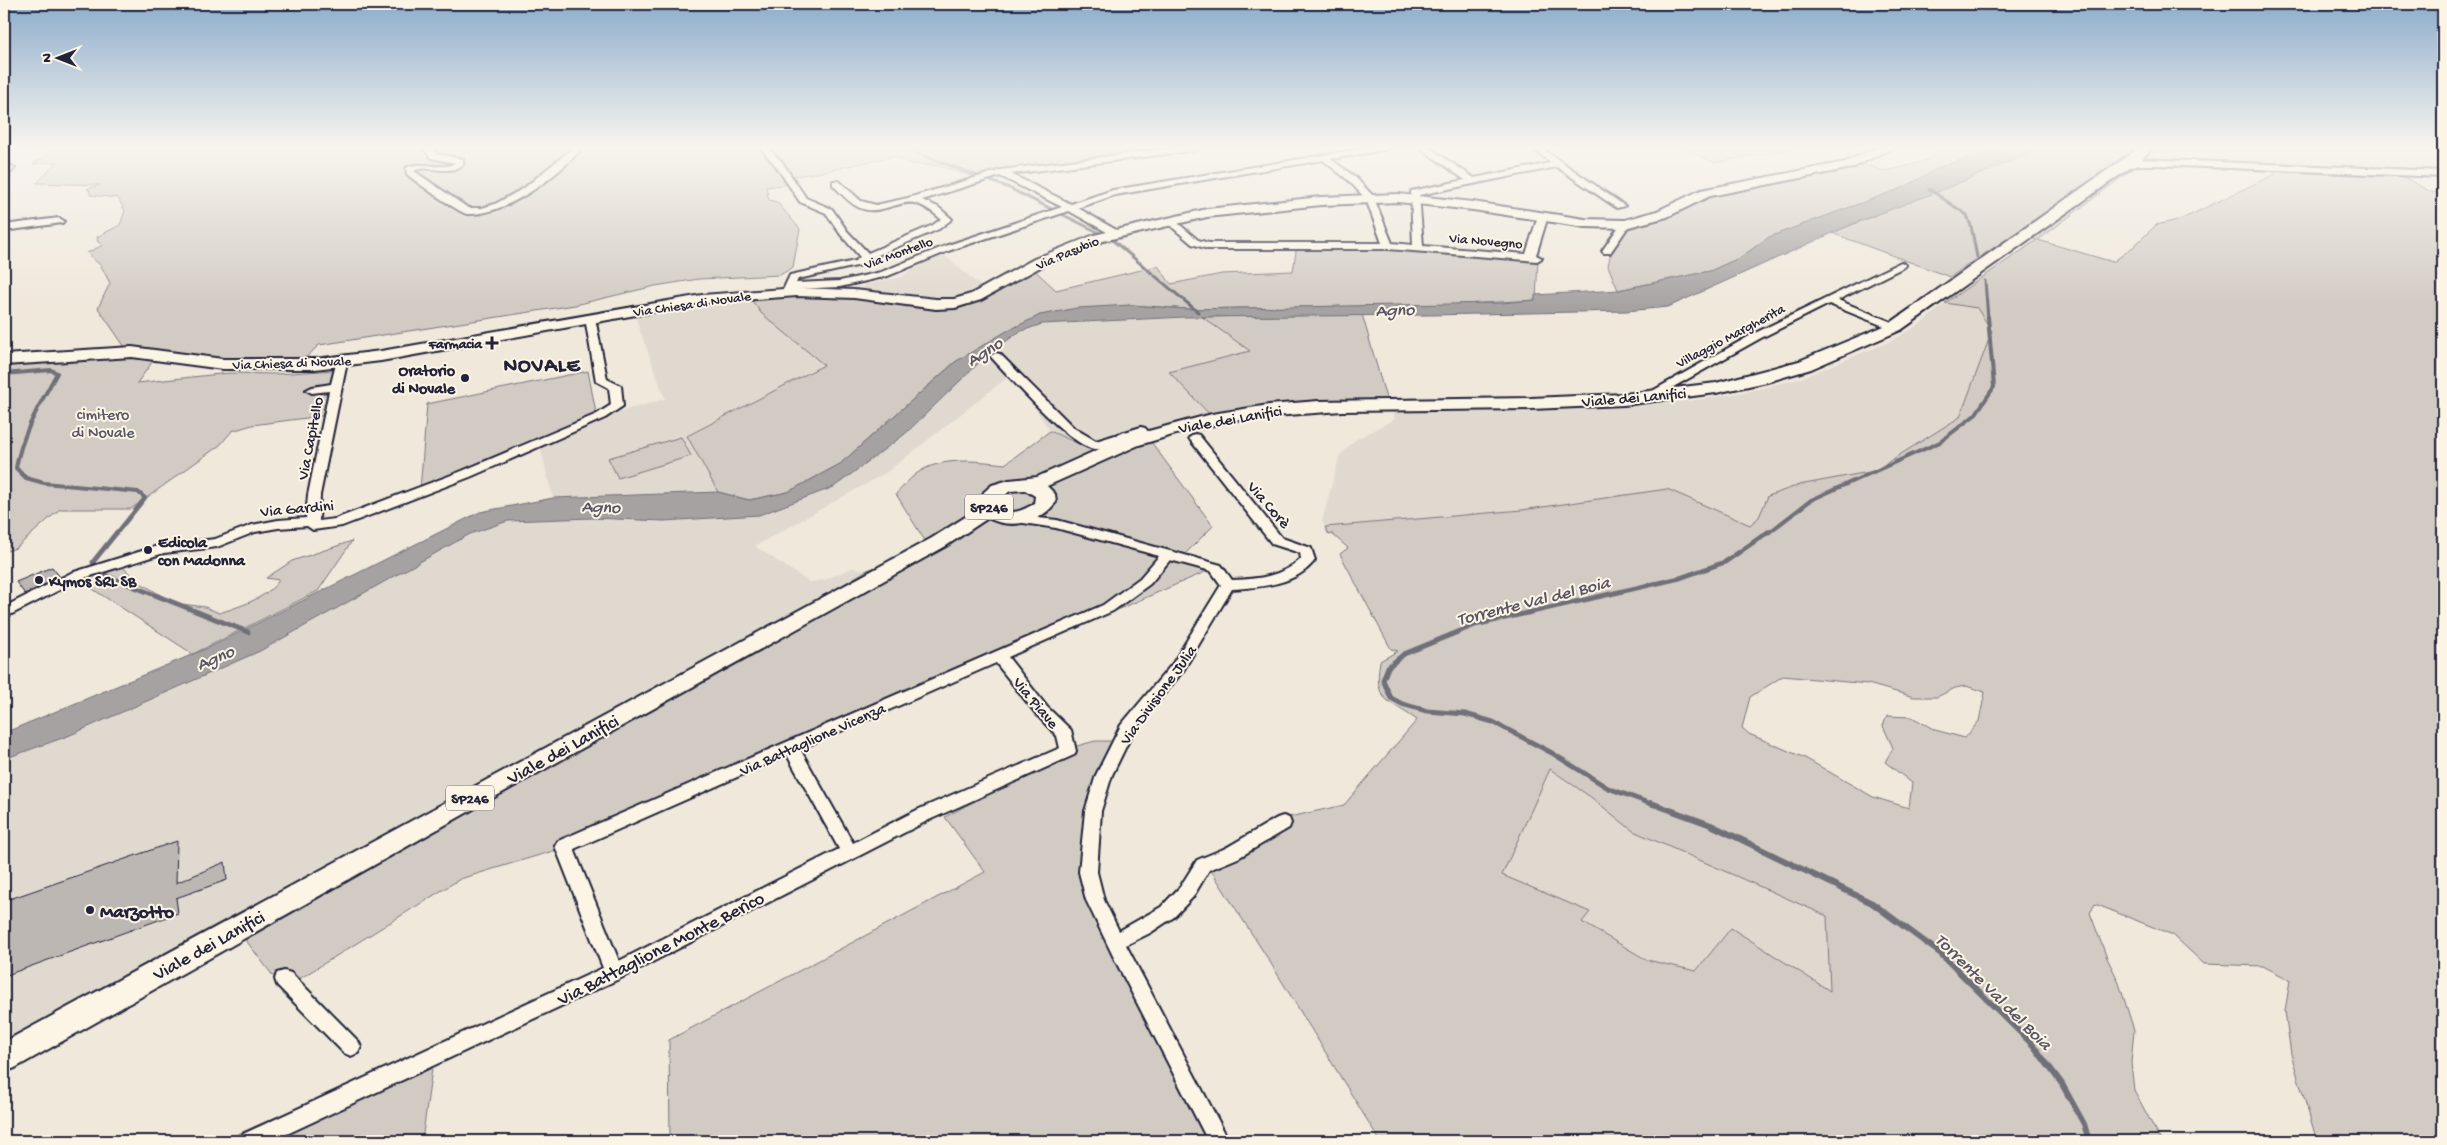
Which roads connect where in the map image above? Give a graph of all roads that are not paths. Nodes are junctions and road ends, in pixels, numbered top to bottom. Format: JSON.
{"nodes":[{"id":1,"x":451,"y":200,"type":"edge"},
{"id":2,"x":510,"y":200,"type":"edge"},
{"id":3,"x":804,"y":200,"type":"edge"},
{"id":4,"x":854,"y":200,"type":"edge"},
{"id":5,"x":906,"y":200,"type":"edge"},
{"id":6,"x":916,"y":200,"type":"edge"},
{"id":7,"x":1053,"y":200,"type":"edge"},
{"id":8,"x":1090,"y":200,"type":"edge"},
{"id":9,"x":1342,"y":200,"type":"edge"},
{"id":10,"x":1371,"y":200,"type":"edge"},
{"id":11,"x":1413,"y":200,"type":"edge"},
{"id":12,"x":1424,"y":200,"type":"edge"},
{"id":13,"x":1612,"y":200,"type":"edge"},
{"id":14,"x":1690,"y":200,"type":"edge"},
{"id":15,"x":2072,"y":200,"type":"edge"},
{"id":16,"x":1620,"y":206,"type":"dead end"},
{"id":17,"x":1067,"y":208,"type":"junction"},
{"id":18,"x":1543,"y":216,"type":"junction"},
{"id":19,"x":1170,"y":221,"type":"junction"},
{"id":20,"x":59,"y":222,"type":"dead end"},
{"id":21,"x":1625,"y":224,"type":"junction"},
{"id":22,"x":4,"y":228,"type":"edge"},
{"id":23,"x":1108,"y":236,"type":"junction"},
{"id":24,"x":1388,"y":246,"type":"junction"},
{"id":25,"x":1418,"y":248,"type":"junction"},
{"id":26,"x":1607,"y":251,"type":"dead end"},
{"id":27,"x":866,"y":257,"type":"junction"},
{"id":28,"x":1901,"y":265,"type":"dead end"},
{"id":29,"x":788,"y":290,"type":"junction"},
{"id":30,"x":1828,"y":300,"type":"junction"},
{"id":31,"x":590,"y":318,"type":"junction"},
{"id":32,"x":1895,"y":327,"type":"junction"},
{"id":33,"x":996,"y":356,"type":"dead end"},
{"id":34,"x":4,"y":360,"type":"edge"},
{"id":35,"x":341,"y":362,"type":"junction"},
{"id":36,"x":336,"y":387,"type":"junction"},
{"id":37,"x":312,"y":390,"type":"dead end"},
{"id":38,"x":1646,"y":398,"type":"junction"},
{"id":39,"x":1146,"y":436,"type":"junction"},
{"id":40,"x":1195,"y":438,"type":"dead end"},
{"id":41,"x":1097,"y":458,"type":"junction"},
{"id":42,"x":1025,"y":484,"type":"junction"},
{"id":43,"x":1046,"y":501,"type":"junction"},
{"id":44,"x":1002,"y":513,"type":"junction"},
{"id":45,"x":312,"y":522,"type":"junction"},
{"id":46,"x":1057,"y":524,"type":"junction"},
{"id":47,"x":1168,"y":554,"type":"junction"},
{"id":48,"x":1228,"y":585,"type":"junction"},
{"id":49,"x":4,"y":613,"type":"edge"},
{"id":50,"x":999,"y":656,"type":"junction"},
{"id":51,"x":791,"y":747,"type":"junction"},
{"id":52,"x":1068,"y":751,"type":"joint"},
{"id":53,"x":1283,"y":823,"type":"dead end"},
{"id":54,"x":849,"y":852,"type":"junction"},
{"id":55,"x":1115,"y":941,"type":"junction"},
{"id":56,"x":614,"y":972,"type":"junction"},
{"id":57,"x":284,"y":979,"type":"dead end"},
{"id":58,"x":351,"y":1047,"type":"dead end"},
{"id":59,"x":4,"y":1058,"type":"edge"},
{"id":60,"x":250,"y":1141,"type":"edge"},
{"id":61,"x":1219,"y":1141,"type":"edge"}],
"edges":[{"from":1,"to":2,"type":"street"},
{"from":3,"to":27,"type":"street"},
{"from":4,"to":5,"type":"street"},
{"from":6,"to":27,"type":"street"},
{"from":7,"to":17,"type":"street"},
{"from":8,"to":17,"type":"street","name":"Via Montello"},
{"from":9,"to":19,"type":"main road","name":"Via Pasubio"},
{"from":10,"to":24,"type":"street"},
{"from":11,"to":25,"type":"street"},
{"from":12,"to":18,"type":"main road","name":"Via Pasubio"},
{"from":13,"to":16,"type":"street"},
{"from":14,"to":21,"type":"main road","name":"Via Pasubio"},
{"from":15,"to":32,"type":"main road","name":"Viale dei Lanifici"},
{"from":17,"to":23,"type":"street"},
{"from":17,"to":29,"type":"street","name":"Via Montello"},
{"from":18,"to":21,"type":"main road","name":"Via Pasubio"},
{"from":18,"to":25,"type":"street","name":"Via Novegno"},
{"from":19,"to":23,"type":"main road","name":"Via Pasubio"},
{"from":19,"to":24,"type":"street","name":"Via Novegno"},
{"from":20,"to":22,"type":"street"},
{"from":21,"to":26,"type":"street"},
{"from":23,"to":29,"type":"main road","name":"Via Pasubio"},
{"from":24,"to":25,"type":"street","name":"Via Novegno"},
{"from":27,"to":29,"type":"street"},
{"from":28,"to":30,"type":"street","name":"Villaggio Margherita"},
{"from":29,"to":31,"type":"main road","name":"Via Chiesa di Novale"},
{"from":30,"to":32,"type":"street"},
{"from":30,"to":38,"type":"street","name":"Villaggio Margherita"},
{"from":31,"to":35,"type":"main road","name":"Via Chiesa di Novale"},
{"from":31,"to":45,"type":"street","name":"Via Gardini"},
{"from":32,"to":38,"type":"main road","name":"Viale dei Lanifici"},
{"from":33,"to":39,"type":"street"},
{"from":34,"to":35,"type":"main road","name":"Via Chiesa di Novale"},
{"from":35,"to":36,"type":"street","name":"Via Capitello"},
{"from":36,"to":37,"type":"street"},
{"from":36,"to":45,"type":"street","name":"Via Capitello"},
{"from":38,"to":39,"type":"main road","name":"Viale dei Lanifici"},
{"from":39,"to":41,"type":"main road","name":"Viale dei Lanifici"},
{"from":40,"to":48,"type":"street","name":"Via Corè"},
{"from":41,"to":42,"type":"main road","name":"Viale dei Lanifici"},
{"from":41,"to":43,"type":"main road","name":"Viale dei Lanifici"},
{"from":42,"to":43,"type":"main road","number":"SP246"},
{"from":42,"to":44,"type":"main road","name":"Viale dei Lanifici","number":"SP246"},
{"from":43,"to":44,"type":"main road","name":"Viale dei Lanifici","number":"SP246"},
{"from":43,"to":46,"type":"street"},
{"from":44,"to":46,"type":"street"},
{"from":44,"to":59,"type":"main road","name":"Viale dei Lanifici","number":"SP246"},
{"from":45,"to":49,"type":"street","name":"Via Gardini"},
{"from":46,"to":47,"type":"street"},
{"from":47,"to":48,"type":"street"},
{"from":47,"to":50,"type":"street","name":"Via Battaglione Vicenza"},
{"from":48,"to":55,"type":"street","name":"Via Divisione Julia"},
{"from":50,"to":51,"type":"street","name":"Via Battaglione Vicenza"},
{"from":50,"to":52,"type":"street","name":"Via Piave"},
{"from":51,"to":54,"type":"street"},
{"from":51,"to":56,"type":"street","name":"Via Battaglione Vicenza"},
{"from":52,"to":54,"type":"street","name":"Via Battaglione Monte Berico"},
{"from":53,"to":55,"type":"street"},
{"from":54,"to":56,"type":"street","name":"Via Battaglione Monte Berico"},
{"from":55,"to":61,"type":"street","name":"Via Divisione Julia"},
{"from":56,"to":60,"type":"street","name":"Via Battaglione Monte Berico"},
{"from":57,"to":58,"type":"street"}]}
